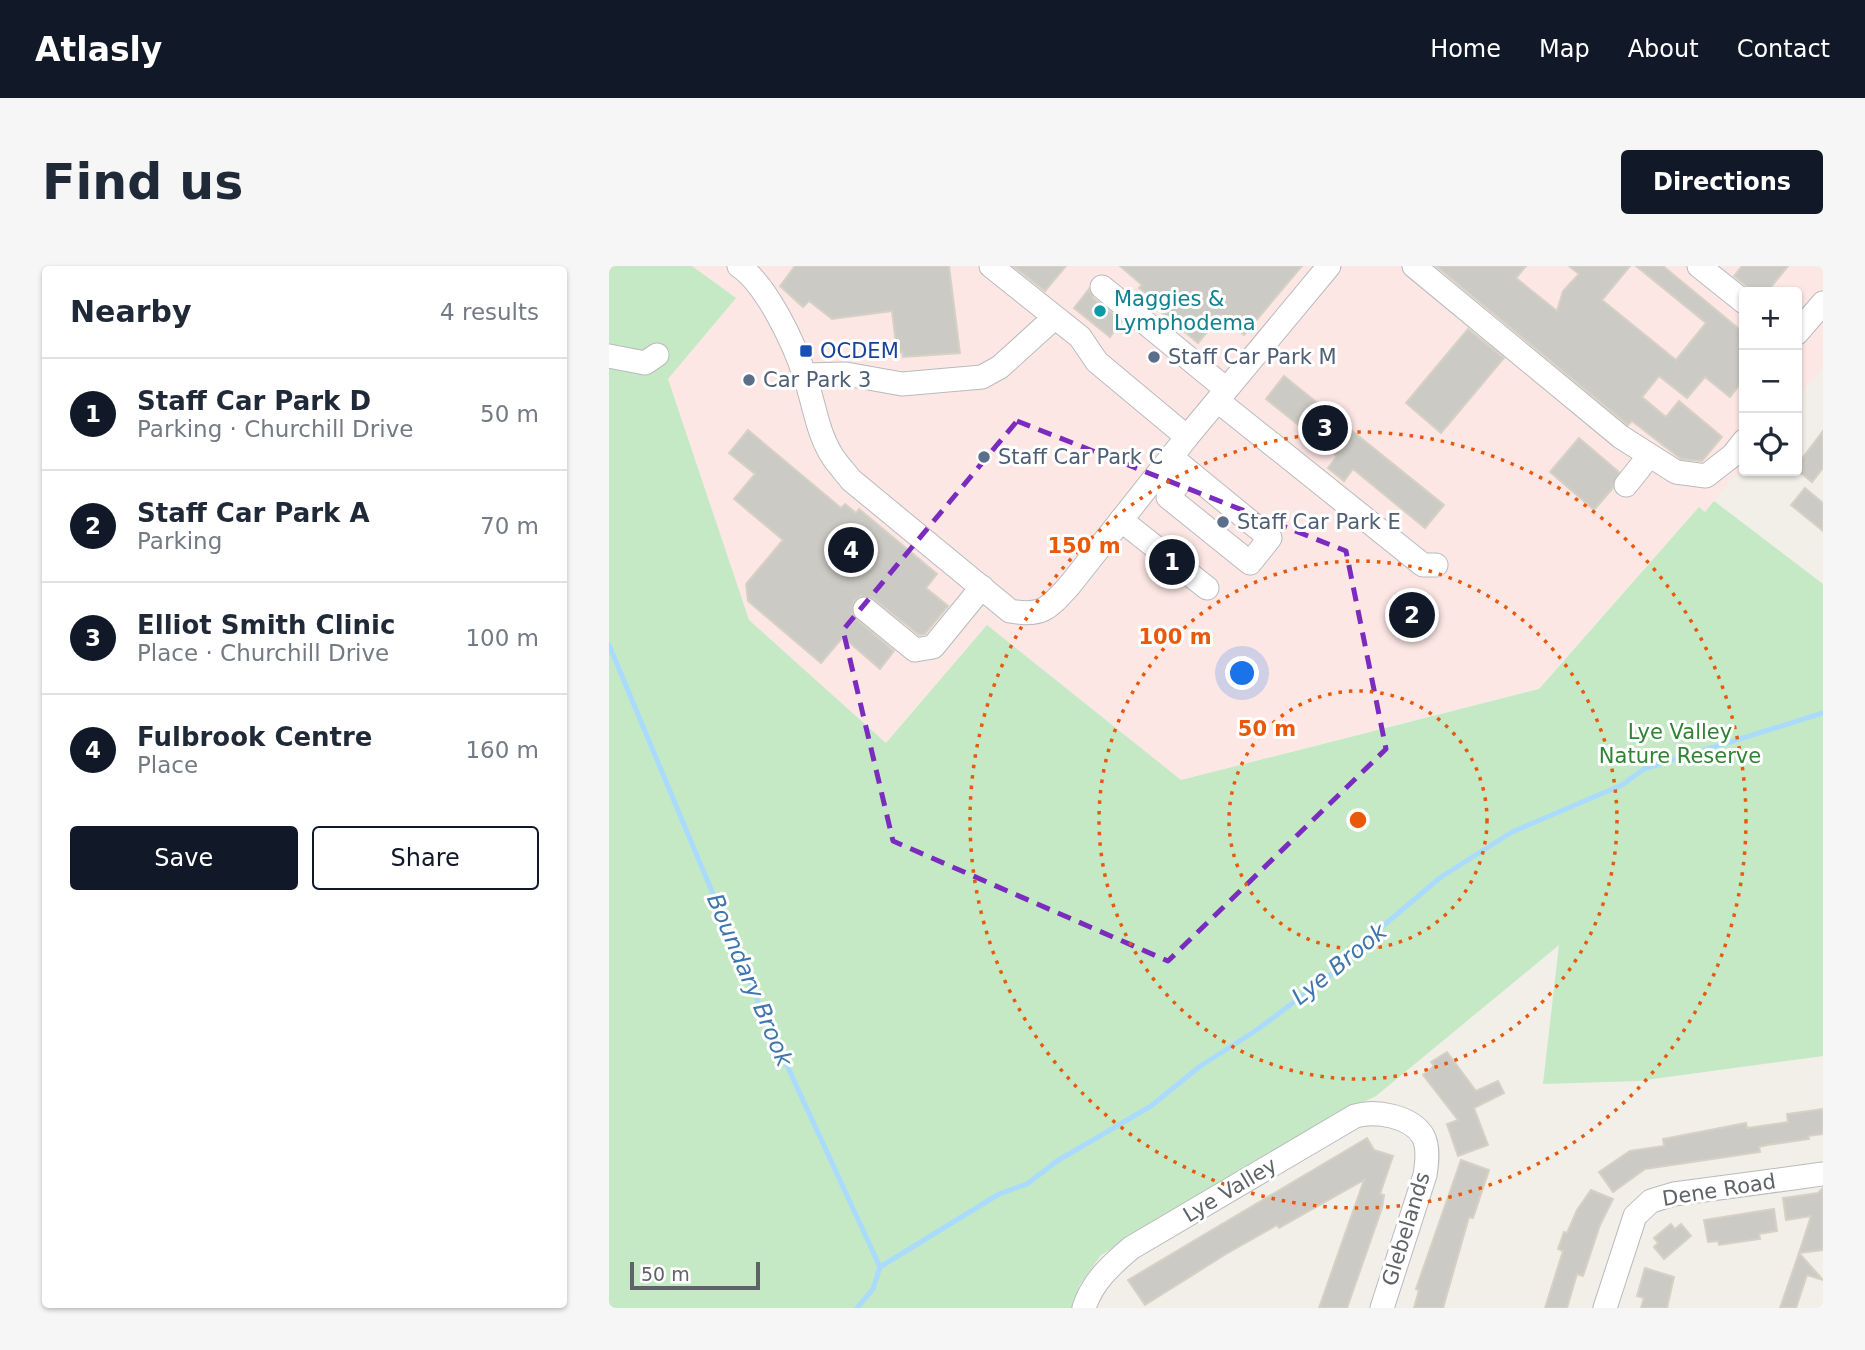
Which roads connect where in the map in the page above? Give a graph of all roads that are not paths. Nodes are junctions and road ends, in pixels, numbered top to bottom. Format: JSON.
{"nodes":[{"id":1,"x":991,"y":266,"type":"edge"},
{"id":2,"x":1329,"y":266,"type":"edge"},
{"id":3,"x":1414,"y":266,"type":"edge"},
{"id":4,"x":1699,"y":266,"type":"edge"},
{"id":5,"x":745,"y":268,"type":"edge"},
{"id":6,"x":1102,"y":287,"type":"dead end"},
{"id":7,"x":1739,"y":298,"type":"edge"},
{"id":8,"x":1823,"y":303,"type":"edge"},
{"id":9,"x":1054,"y":318,"type":"junction"},
{"id":10,"x":1802,"y":328,"type":"edge"},
{"id":11,"x":657,"y":355,"type":"dead end"},
{"id":12,"x":609,"y":356,"type":"edge"},
{"id":13,"x":805,"y":375,"type":"junction"},
{"id":14,"x":1222,"y":395,"type":"junction"},
{"id":15,"x":1187,"y":437,"type":"junction"},
{"id":16,"x":1739,"y":447,"type":"edge"},
{"id":17,"x":1649,"y":456,"type":"junction"},
{"id":18,"x":1626,"y":485,"type":"dead end"},
{"id":19,"x":1121,"y":520,"type":"junction"},
{"id":20,"x":1436,"y":565,"type":"dead end"},
{"id":21,"x":982,"y":587,"type":"junction"},
{"id":22,"x":1207,"y":588,"type":"dead end"},
{"id":23,"x":865,"y":609,"type":"dead end"},
{"id":24,"x":1401,"y":1120,"type":"joint"},
{"id":25,"x":1823,"y":1174,"type":"edge"},
{"id":26,"x":1084,"y":1308,"type":"edge"},
{"id":27,"x":1382,"y":1308,"type":"edge"},
{"id":28,"x":1605,"y":1308,"type":"edge"}],
"edges":[{"from":1,"to":9,"type":"street"},
{"from":2,"to":14,"type":"street"},
{"from":3,"to":17,"type":"street"},
{"from":4,"to":7,"type":"street"},
{"from":5,"to":13,"type":"street"},
{"from":6,"to":14,"type":"street"},
{"from":8,"to":10,"type":"street"},
{"from":9,"to":13,"type":"street"},
{"from":9,"to":15,"type":"street"},
{"from":11,"to":12,"type":"street"},
{"from":13,"to":21,"type":"street"},
{"from":14,"to":15,"type":"street"},
{"from":14,"to":20,"type":"street"},
{"from":15,"to":19,"type":"street"},
{"from":16,"to":17,"type":"street"},
{"from":17,"to":18,"type":"street"},
{"from":19,"to":21,"type":"street"},
{"from":19,"to":22,"type":"street"},
{"from":21,"to":23,"type":"street"},
{"from":24,"to":26,"type":"street","name":"Lye Valley"},
{"from":24,"to":27,"type":"street","name":"Glebelands"},
{"from":25,"to":28,"type":"street","name":"Dene Road"}]}
